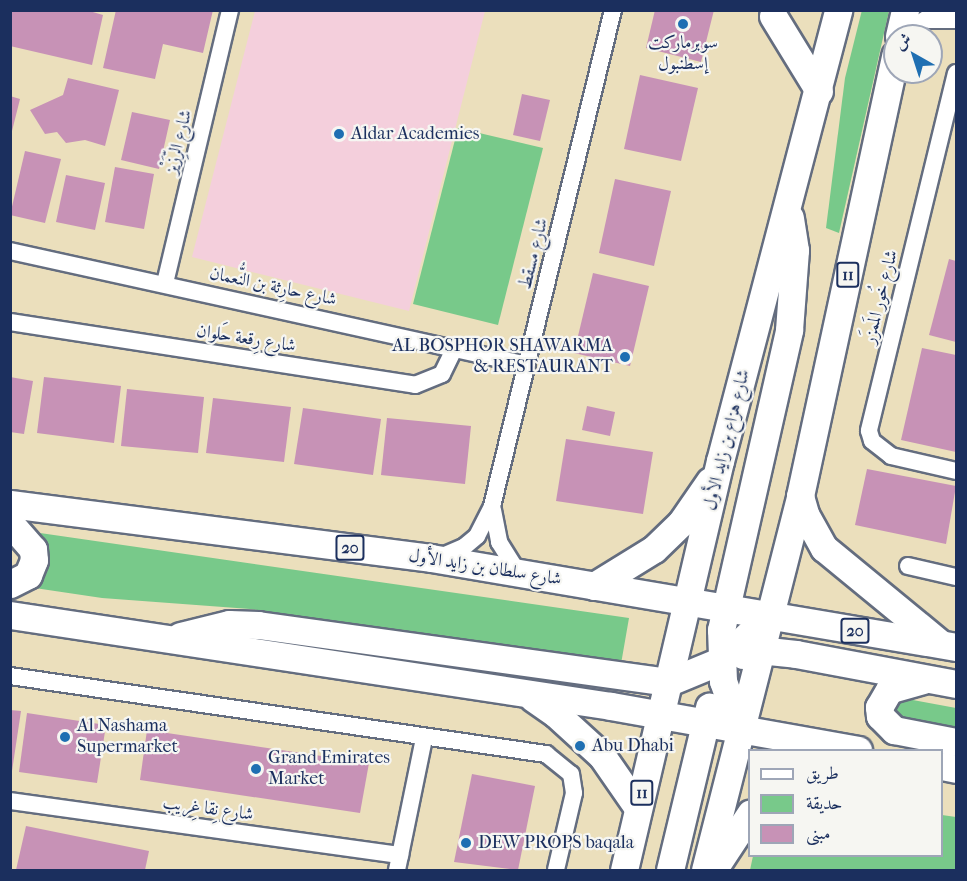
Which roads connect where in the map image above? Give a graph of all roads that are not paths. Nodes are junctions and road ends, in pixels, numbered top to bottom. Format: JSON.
{"nodes":[{"id":1,"x":230,"y":10,"type":"edge"},
{"id":2,"x":613,"y":10,"type":"edge"},
{"id":3,"x":838,"y":10,"type":"edge"},
{"id":4,"x":925,"y":14,"type":"edge"},
{"id":5,"x":773,"y":16,"type":"dead end"},
{"id":6,"x":957,"y":20,"type":"edge"},
{"id":7,"x":913,"y":24,"type":"edge"},
{"id":8,"x":957,"y":73,"type":"edge"},
{"id":9,"x":889,"y":84,"type":"edge"},
{"id":10,"x":819,"y":91,"type":"junction"},
{"id":11,"x":787,"y":209,"type":"junction"},
{"id":12,"x":10,"y":251,"type":"edge"},
{"id":13,"x":165,"y":283,"type":"junction"},
{"id":14,"x":10,"y":322,"type":"edge"},
{"id":15,"x":455,"y":347,"type":"junction"},
{"id":16,"x":527,"y":364,"type":"junction"},
{"id":17,"x":720,"y":461,"type":"junction"},
{"id":18,"x":957,"y":471,"type":"edge"},
{"id":19,"x":800,"y":496,"type":"junction"},
{"id":20,"x":10,"y":504,"type":"edge"},
{"id":21,"x":492,"y":506,"type":"junction"},
{"id":22,"x":10,"y":524,"type":"edge"},
{"id":23,"x":431,"y":558,"type":"junction"},
{"id":24,"x":908,"y":566,"type":"dead end"},
{"id":25,"x":519,"y":574,"type":"junction"},
{"id":26,"x":957,"y":577,"type":"edge"},
{"id":27,"x":10,"y":584,"type":"edge"},
{"id":28,"x":594,"y":586,"type":"junction"},
{"id":29,"x":688,"y":603,"type":"junction"},
{"id":30,"x":726,"y":609,"type":"junction"},
{"id":31,"x":10,"y":615,"type":"edge"},
{"id":32,"x":768,"y":616,"type":"junction"},
{"id":33,"x":171,"y":639,"type":"junction"},
{"id":34,"x":950,"y":646,"type":"edge"},
{"id":35,"x":759,"y":650,"type":"junction"},
{"id":36,"x":716,"y":665,"type":"junction"},
{"id":37,"x":10,"y":676,"type":"edge"},
{"id":38,"x":927,"y":679,"type":"junction"},
{"id":39,"x":669,"y":682,"type":"junction"},
{"id":40,"x":957,"y":684,"type":"edge"},
{"id":41,"x":530,"y":696,"type":"junction"},
{"id":42,"x":661,"y":715,"type":"junction"},
{"id":43,"x":705,"y":723,"type":"junction"},
{"id":44,"x":740,"y":729,"type":"junction"},
{"id":45,"x":424,"y":738,"type":"junction"},
{"id":46,"x":957,"y":742,"type":"edge"},
{"id":47,"x":848,"y":749,"type":"edge"},
{"id":48,"x":10,"y":801,"type":"edge"},
{"id":49,"x":639,"y":808,"type":"junction"},
{"id":50,"x":748,"y":817,"type":"edge"},
{"id":51,"x":399,"y":863,"type":"edge"},
{"id":52,"x":556,"y":870,"type":"edge"},
{"id":53,"x":624,"y":870,"type":"edge"},
{"id":54,"x":670,"y":870,"type":"edge"},
{"id":55,"x":705,"y":870,"type":"edge"},
{"id":56,"x":713,"y":870,"type":"edge"}],
"edges":[{"from":1,"to":13,"type":"street","name":"شارع الرِّزَيْز"},
{"from":2,"to":16,"type":"street","name":"شارع مسقط"},
{"from":3,"to":10,"type":"main road","name":"شارع هزاع بن زايد الأول","number":"11"},
{"from":4,"to":6,"type":"street"},
{"from":4,"to":7,"type":"main road"},
{"from":5,"to":10,"type":"main road"},
{"from":8,"to":18,"type":"street","name":"شارع خُور المَمزَر"},
{"from":9,"to":19,"type":"main road","number":"11"},
{"from":10,"to":11,"type":"main road","name":"شارع هزاع بن زايد الأول","number":"11"},
{"from":11,"to":17,"type":"main road","name":"شارع هزاع بن زايد الأول","number":"11"},
{"from":11,"to":30,"type":"main road"},
{"from":12,"to":13,"type":"street","name":"شارع حارِثة بن النُّعمان"},
{"from":13,"to":15,"type":"street","name":"شارع حارِثة بن النُّعمان"},
{"from":14,"to":15,"type":"street","name":"شارع رِقعة حَلوان"},
{"from":15,"to":16,"type":"street","name":"شارع حارِثة بن النُّعمان"},
{"from":16,"to":21,"type":"street","name":"شارع مسقط"},
{"from":17,"to":28,"type":"main road"},
{"from":17,"to":29,"type":"main road","name":"شارع هزاع بن زايد الأول","number":"11"},
{"from":19,"to":32,"type":"main road","number":"11"},
{"from":19,"to":34,"type":"main road"},
{"from":20,"to":23,"type":"main road","name":"شارع سلطان بن زايد الأول","number":"20"},
{"from":21,"to":23,"type":"street","name":"شارع مسقط"},
{"from":21,"to":25,"type":"street","name":"شارع مسقط"},
{"from":22,"to":27,"type":"main road"},
{"from":23,"to":25,"type":"main road","name":"شارع سلطان بن زايد الأول","number":"20"},
{"from":24,"to":26,"type":"street"},
{"from":25,"to":28,"type":"main road","name":"شارع سلطان بن زايد الأول","number":"20"},
{"from":28,"to":29,"type":"main road","name":"شارع سلطان بن زايد الأول","number":"20"},
{"from":29,"to":30,"type":"main road","name":"شارع سلطان بن زايد الأول","number":"20"},
{"from":29,"to":36,"type":"main road"},
{"from":29,"to":39,"type":"main road","name":"شارع هزاع بن زايد الأول","number":"11"},
{"from":30,"to":32,"type":"main road","name":"شارع سلطان بن زايد الأول","number":"20"},
{"from":30,"to":36,"type":"main road"},
{"from":31,"to":33,"type":"main road"},
{"from":32,"to":34,"type":"main road","name":"شارع سلطان بن زايد الأول","number":"20"},
{"from":32,"to":35,"type":"main road","number":"11"},
{"from":32,"to":36,"type":"main road"},
{"from":33,"to":39,"type":"main road"},
{"from":33,"to":41,"type":"main road"},
{"from":35,"to":36,"type":"main road"},
{"from":35,"to":38,"type":"main road"},
{"from":35,"to":44,"type":"main road","number":"11"},
{"from":36,"to":39,"type":"main road"},
{"from":36,"to":42,"type":"main road"},
{"from":36,"to":43,"type":"main road"},
{"from":36,"to":44,"type":"main road"},
{"from":37,"to":45,"type":"street"},
{"from":38,"to":40,"type":"main road"},
{"from":38,"to":46,"type":"main road"},
{"from":39,"to":42,"type":"main road","name":"شارع هزاع بن زايد الأول","number":"11"},
{"from":41,"to":42,"type":"main road"},
{"from":41,"to":49,"type":"main road"},
{"from":42,"to":43,"type":"main road"},
{"from":42,"to":49,"type":"main road","name":"شارع هزاع بن زايد الأول","number":"11"},
{"from":43,"to":44,"type":"main road"},
{"from":43,"to":54,"type":"main road"},
{"from":44,"to":47,"type":"main road"},
{"from":44,"to":55,"type":"main road","number":"11"},
{"from":45,"to":51,"type":"street"},
{"from":45,"to":52,"type":"street"},
{"from":48,"to":51,"type":"street","name":"شارع نِقا غِريب"},
{"from":49,"to":53,"type":"main road","name":"شارع هزاع بن زايد الأول","number":"11"},
{"from":50,"to":56,"type":"main road"}]}
